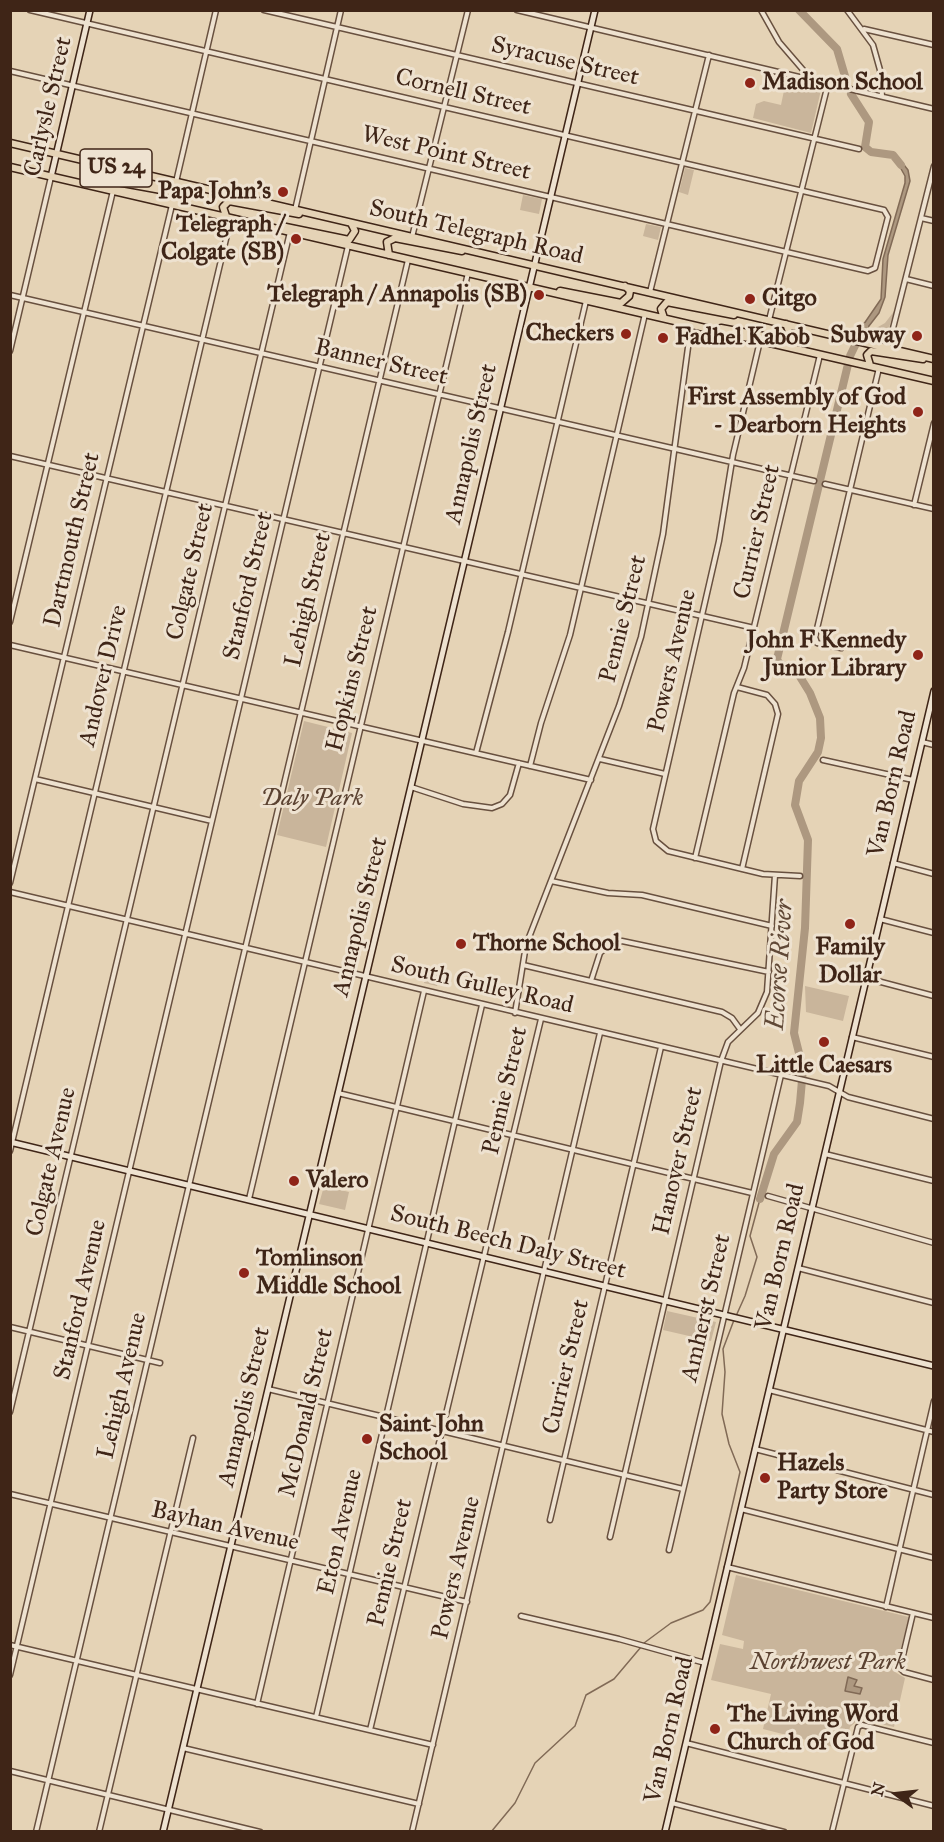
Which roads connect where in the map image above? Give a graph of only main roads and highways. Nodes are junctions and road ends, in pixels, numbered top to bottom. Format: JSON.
{"nodes":[{"id":1,"x":10,"y":143,"type":"edge"},
{"id":2,"x":28,"y":147,"type":"junction"},
{"id":3,"x":10,"y":148,"type":"edge"},
{"id":4,"x":10,"y":167,"type":"edge"},
{"id":5,"x":185,"y":184,"type":"junction"},
{"id":6,"x":105,"y":189,"type":"junction"},
{"id":7,"x":315,"y":214,"type":"junction"},
{"id":8,"x":229,"y":218,"type":"junction"},
{"id":9,"x":351,"y":222,"type":"junction"},
{"id":10,"x":265,"y":226,"type":"junction"},
{"id":11,"x":477,"y":252,"type":"junction"},
{"id":12,"x":389,"y":255,"type":"junction"},
{"id":13,"x":624,"y":286,"type":"junction"},
{"id":14,"x":544,"y":291,"type":"junction"},
{"id":15,"x":745,"y":314,"type":"junction"},
{"id":16,"x":665,"y":319,"type":"junction"},
{"id":17,"x":786,"y":324,"type":"junction"},
{"id":18,"x":700,"y":327,"type":"junction"},
{"id":19,"x":933,"y":359,"type":"edge"},
{"id":20,"x":870,"y":365,"type":"junction"},
{"id":21,"x":933,"y":381,"type":"edge"}],
"edges":[{"from":1,"to":2,"type":"main road","name":"South Telegraph Road","number":"US 24"},
{"from":2,"to":3,"type":"main road"},
{"from":2,"to":5,"type":"main road","name":"South Telegraph Road","number":"US 24"},
{"from":4,"to":6,"type":"main road","name":"South Telegraph Road","number":"US 24"},
{"from":5,"to":6,"type":"main road"},
{"from":5,"to":7,"type":"main road","name":"South Telegraph Road","number":"US 24"},
{"from":6,"to":8,"type":"main road","name":"South Telegraph Road","number":"US 24"},
{"from":7,"to":8,"type":"main road"},
{"from":7,"to":9,"type":"main road","name":"South Telegraph Road","number":"US 24"},
{"from":8,"to":10,"type":"main road","name":"South Telegraph Road","number":"US 24"},
{"from":9,"to":10,"type":"main road"},
{"from":9,"to":11,"type":"main road","name":"South Telegraph Road","number":"US 24"},
{"from":10,"to":12,"type":"main road","name":"South Telegraph Road","number":"US 24"},
{"from":11,"to":12,"type":"main road"},
{"from":11,"to":13,"type":"main road","name":"South Telegraph Road","number":"US 24"},
{"from":12,"to":14,"type":"main road","name":"South Telegraph Road","number":"US 24"},
{"from":13,"to":14,"type":"main road"},
{"from":13,"to":15,"type":"main road","name":"South Telegraph Road","number":"US 24"},
{"from":14,"to":16,"type":"main road","name":"South Telegraph Road","number":"US 24"},
{"from":15,"to":16,"type":"main road"},
{"from":15,"to":17,"type":"main road","name":"South Telegraph Road","number":"US 24"},
{"from":16,"to":18,"type":"main road","name":"South Telegraph Road","number":"US 24"},
{"from":17,"to":18,"type":"main road"},
{"from":17,"to":19,"type":"main road","name":"South Telegraph Road","number":"US 24"},
{"from":18,"to":20,"type":"main road","name":"South Telegraph Road","number":"US 24"},
{"from":19,"to":20,"type":"main road"},
{"from":20,"to":21,"type":"main road","name":"South Telegraph Road","number":"US 24"}]}
